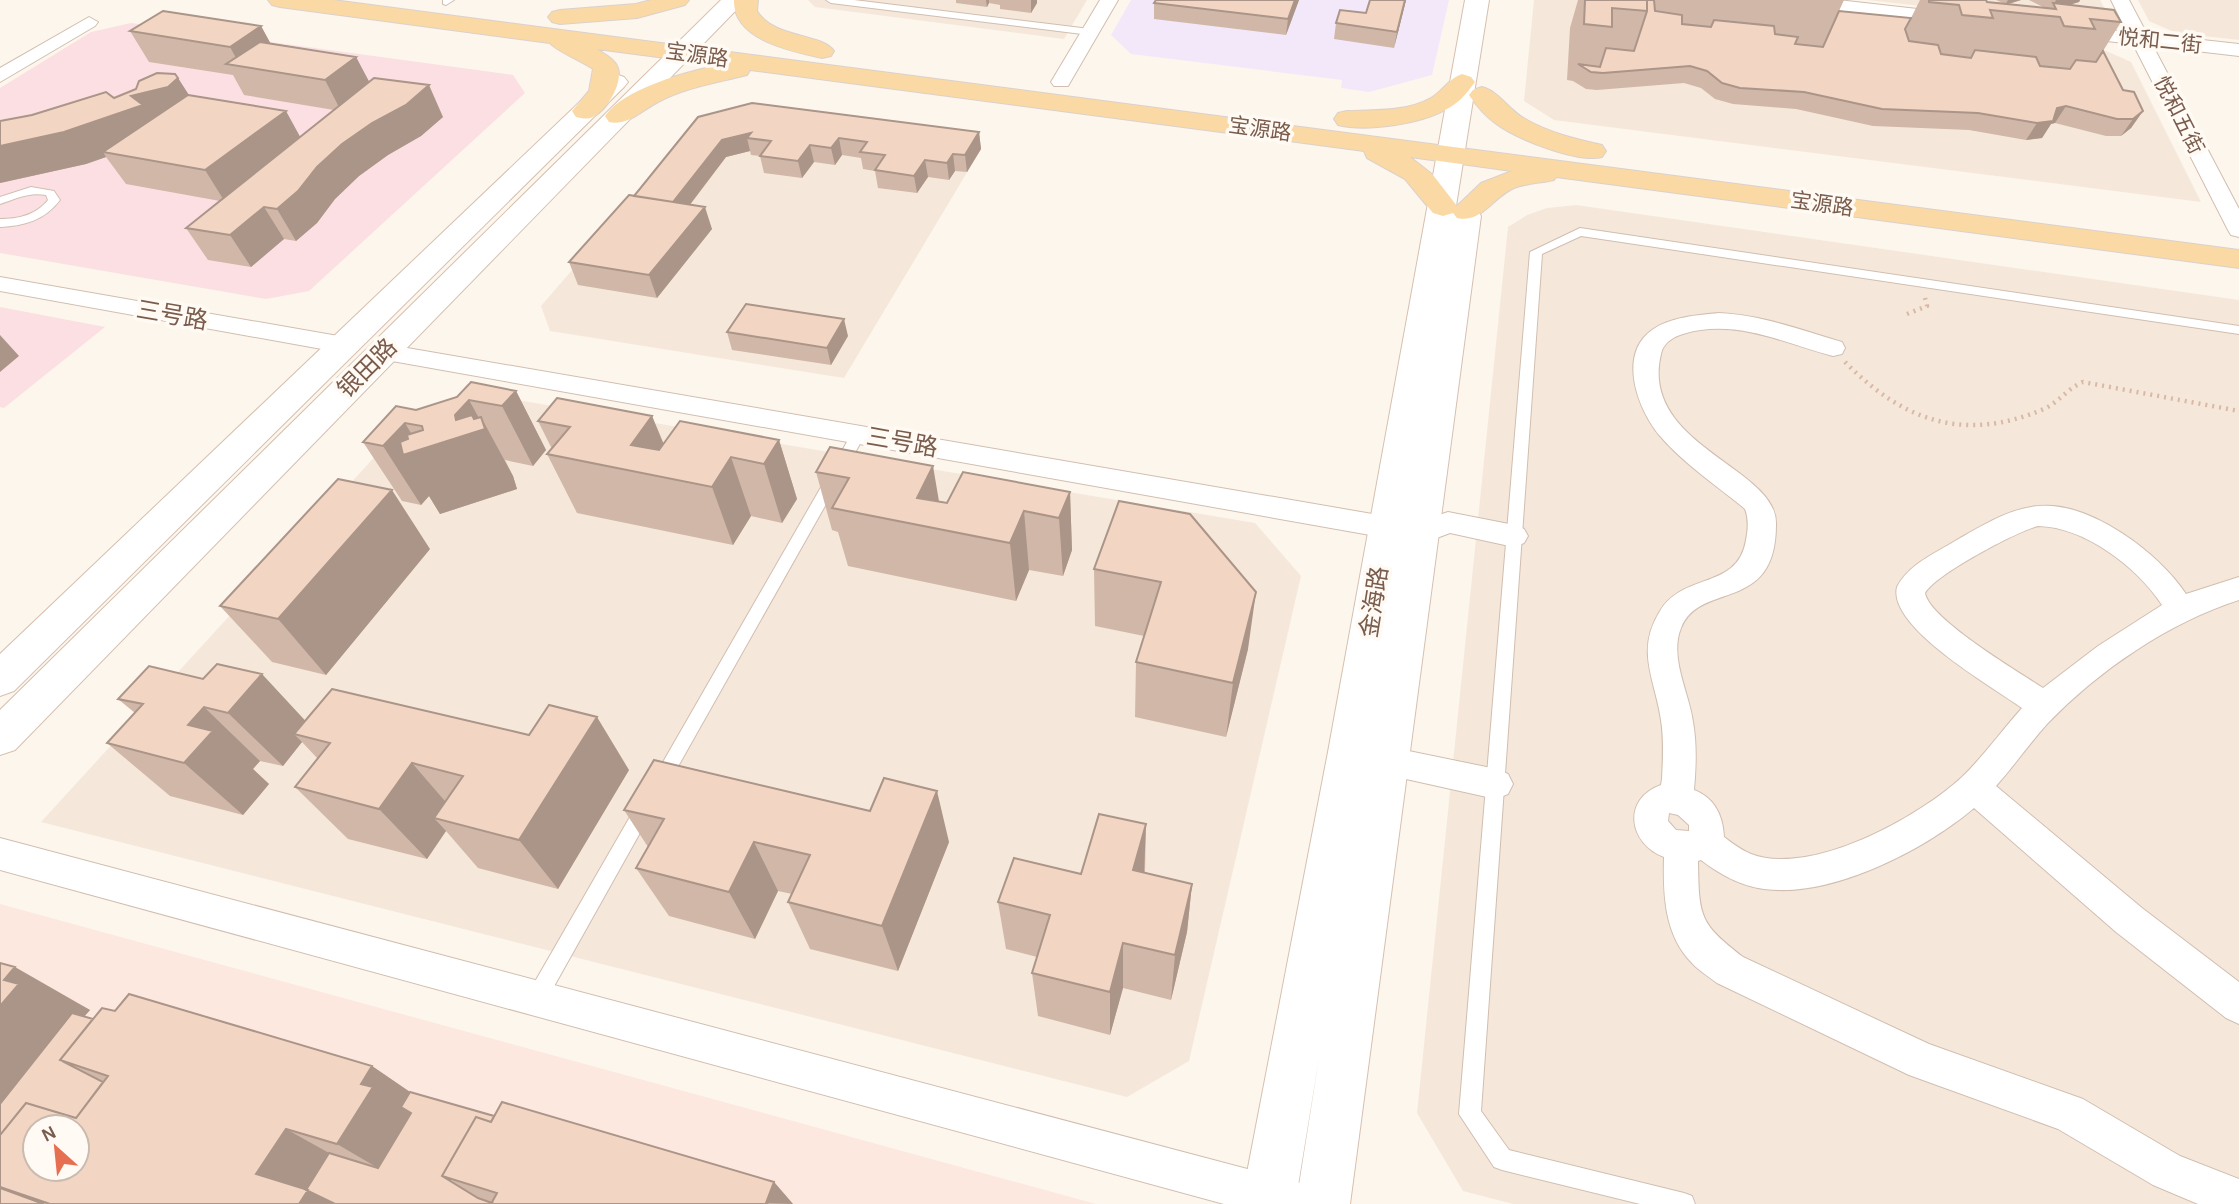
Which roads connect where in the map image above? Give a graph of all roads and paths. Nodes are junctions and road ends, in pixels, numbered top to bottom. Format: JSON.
{"nodes":[{"id":1,"x":280,"y":0,"type":"edge"},
{"id":2,"x":677,"y":0,"type":"edge"},
{"id":3,"x":700,"y":0,"type":"edge"},
{"id":4,"x":734,"y":0,"type":"edge"},
{"id":5,"x":746,"y":0,"type":"edge"},
{"id":6,"x":831,"y":0,"type":"edge"},
{"id":7,"x":1109,"y":0,"type":"edge"},
{"id":8,"x":1477,"y":0,"type":"edge"},
{"id":9,"x":1497,"y":0,"type":"edge"},
{"id":10,"x":1789,"y":0,"type":"edge"},
{"id":11,"x":2120,"y":0,"type":"edge"},
{"id":12,"x":441,"y":1,"type":"edge"},
{"id":13,"x":560,"y":17,"type":"junction"},
{"id":14,"x":1978,"y":21,"type":"dead end"},
{"id":15,"x":89,"y":22,"type":"dead end"},
{"id":16,"x":517,"y":30,"type":"junction"},
{"id":17,"x":2059,"y":30,"type":"dead end"},
{"id":18,"x":1090,"y":32,"type":"junction"},
{"id":19,"x":699,"y":35,"type":"junction"},
{"id":20,"x":2140,"y":39,"type":"junction"},
{"id":21,"x":666,"y":44,"type":"junction"},
{"id":22,"x":2239,"y":50,"type":"edge"},
{"id":23,"x":821,"y":51,"type":"junction"},
{"id":24,"x":797,"y":68,"type":"junction"},
{"id":25,"x":0,"y":76,"type":"edge"},
{"id":26,"x":1061,"y":82,"type":"junction"},
{"id":27,"x":1472,"y":88,"type":"junction"},
{"id":28,"x":585,"y":111,"type":"junction"},
{"id":29,"x":618,"y":116,"type":"junction"},
{"id":30,"x":1339,"y":129,"type":"junction"},
{"id":31,"x":1464,"y":145,"type":"junction"},
{"id":32,"x":1592,"y":151,"type":"junction"},
{"id":33,"x":1611,"y":176,"type":"junction"},
{"id":34,"x":0,"y":201,"type":"edge"},
{"id":35,"x":1455,"y":209,"type":"junction"},
{"id":36,"x":0,"y":223,"type":"edge"},
{"id":37,"x":2239,"y":232,"type":"edge"},
{"id":38,"x":2239,"y":259,"type":"edge"},
{"id":39,"x":0,"y":284,"type":"edge"},
{"id":40,"x":2239,"y":330,"type":"edge"},
{"id":41,"x":344,"y":345,"type":"junction"},
{"id":42,"x":1833,"y":348,"type":"joint"},
{"id":43,"x":384,"y":352,"type":"junction"},
{"id":44,"x":2239,"y":411,"type":"edge"},
{"id":45,"x":858,"y":435,"type":"junction"},
{"id":46,"x":1404,"y":530,"type":"junction"},
{"id":47,"x":1514,"y":536,"type":"junction"},
{"id":48,"x":2239,"y":588,"type":"edge"},
{"id":49,"x":2180,"y":609,"type":"junction"},
{"id":50,"x":0,"y":678,"type":"edge"},
{"id":51,"x":2044,"y":706,"type":"junction"},
{"id":52,"x":0,"y":737,"type":"edge"},
{"id":53,"x":1349,"y":752,"type":"junction"},
{"id":54,"x":1388,"y":761,"type":"junction"},
{"id":55,"x":1496,"y":784,"type":"junction"},
{"id":56,"x":1974,"y":788,"type":"junction"},
{"id":57,"x":1692,"y":845,"type":"junction"},
{"id":58,"x":0,"y":854,"type":"edge"},
{"id":59,"x":536,"y":999,"type":"junction"},
{"id":60,"x":2239,"y":1005,"type":"edge"},
{"id":61,"x":2239,"y":1200,"type":"edge"},
{"id":62,"x":1279,"y":1201,"type":"edge"},
{"id":63,"x":1323,"y":1204,"type":"edge"},
{"id":64,"x":1684,"y":1204,"type":"edge"}],
"edges":[{"from":1,"to":16,"type":"main road","name":"宝源路"},
{"from":2,"to":13,"type":"main road"},
{"from":3,"to":21,"type":"street","name":"银田路"},
{"from":4,"to":19,"type":"street"},
{"from":5,"to":23,"type":"main road"},
{"from":6,"to":18,"type":"lane"},
{"from":7,"to":18,"type":"street"},
{"from":8,"to":27,"type":"street","name":"金海路"},
{"from":9,"to":27,"type":"street","name":"金海路"},
{"from":10,"to":14,"type":"street"},
{"from":11,"to":20,"type":"street","name":"悦和五街"},
{"from":12,"to":13,"type":"main road","name":"宝源路"},
{"from":13,"to":21,"type":"main road","name":"宝源路"},
{"from":15,"to":25,"type":"street"},
{"from":16,"to":21,"type":"main road","name":"宝源路"},
{"from":16,"to":28,"type":"main road"},
{"from":17,"to":20,"type":"street","name":"悦和二街"},
{"from":18,"to":26,"type":"street"},
{"from":19,"to":21,"type":"main road","name":"宝源路"},
{"from":19,"to":23,"type":"main road","name":"宝源路"},
{"from":20,"to":22,"type":"street","name":"悦和二街"},
{"from":20,"to":37,"type":"street","name":"悦和五街"},
{"from":21,"to":24,"type":"main road","name":"宝源路"},
{"from":21,"to":28,"type":"street","name":"银田路"},
{"from":21,"to":29,"type":"street","name":"银田路"},
{"from":23,"to":26,"type":"main road","name":"宝源路"},
{"from":24,"to":29,"type":"main road"},
{"from":24,"to":30,"type":"main road","name":"宝源路"},
{"from":26,"to":30,"type":"main road","name":"宝源路"},
{"from":27,"to":30,"type":"main road"},
{"from":27,"to":31,"type":"street","name":"金海路"},
{"from":27,"to":32,"type":"main road"},
{"from":28,"to":41,"type":"street","name":"银田路"},
{"from":29,"to":43,"type":"street","name":"银田路"},
{"from":30,"to":31,"type":"main road","name":"宝源路"},
{"from":30,"to":35,"type":"main road"},
{"from":31,"to":32,"type":"main road","name":"宝源路"},
{"from":31,"to":33,"type":"main road","name":"宝源路"},
{"from":31,"to":35,"type":"street","name":"金海路"},
{"from":32,"to":37,"type":"main road","name":"宝源路"},
{"from":33,"to":35,"type":"main road"},
{"from":33,"to":38,"type":"main road","name":"宝源路"},
{"from":34,"to":36,"type":"lane"},
{"from":35,"to":46,"type":"street","name":"金海路"},
{"from":39,"to":41,"type":"street","name":"三号路"},
{"from":40,"to":47,"type":"lane"},
{"from":41,"to":50,"type":"street","name":"银田路"},
{"from":42,"to":44,"type":"path"},
{"from":42,"to":57,"type":"street"},
{"from":43,"to":45,"type":"street","name":"三号路"},
{"from":43,"to":52,"type":"street","name":"银田路"},
{"from":45,"to":46,"type":"street","name":"三号路"},
{"from":45,"to":59,"type":"lane"},
{"from":46,"to":47,"type":"street"},
{"from":46,"to":53,"type":"street","name":"金海路"},
{"from":46,"to":54,"type":"street","name":"金海路"},
{"from":47,"to":55,"type":"lane"},
{"from":48,"to":49,"type":"street"},
{"from":49,"to":51,"type":"street"},
{"from":49,"to":51,"type":"street"},
{"from":51,"to":56,"type":"street"},
{"from":53,"to":54,"type":"street"},
{"from":53,"to":62,"type":"street","name":"金海路"},
{"from":54,"to":55,"type":"street"},
{"from":54,"to":63,"type":"street","name":"金海路"},
{"from":55,"to":64,"type":"lane"},
{"from":56,"to":57,"type":"street"},
{"from":56,"to":60,"type":"street"},
{"from":57,"to":61,"type":"street"},
{"from":58,"to":59,"type":"street"},
{"from":59,"to":62,"type":"street"}]}
